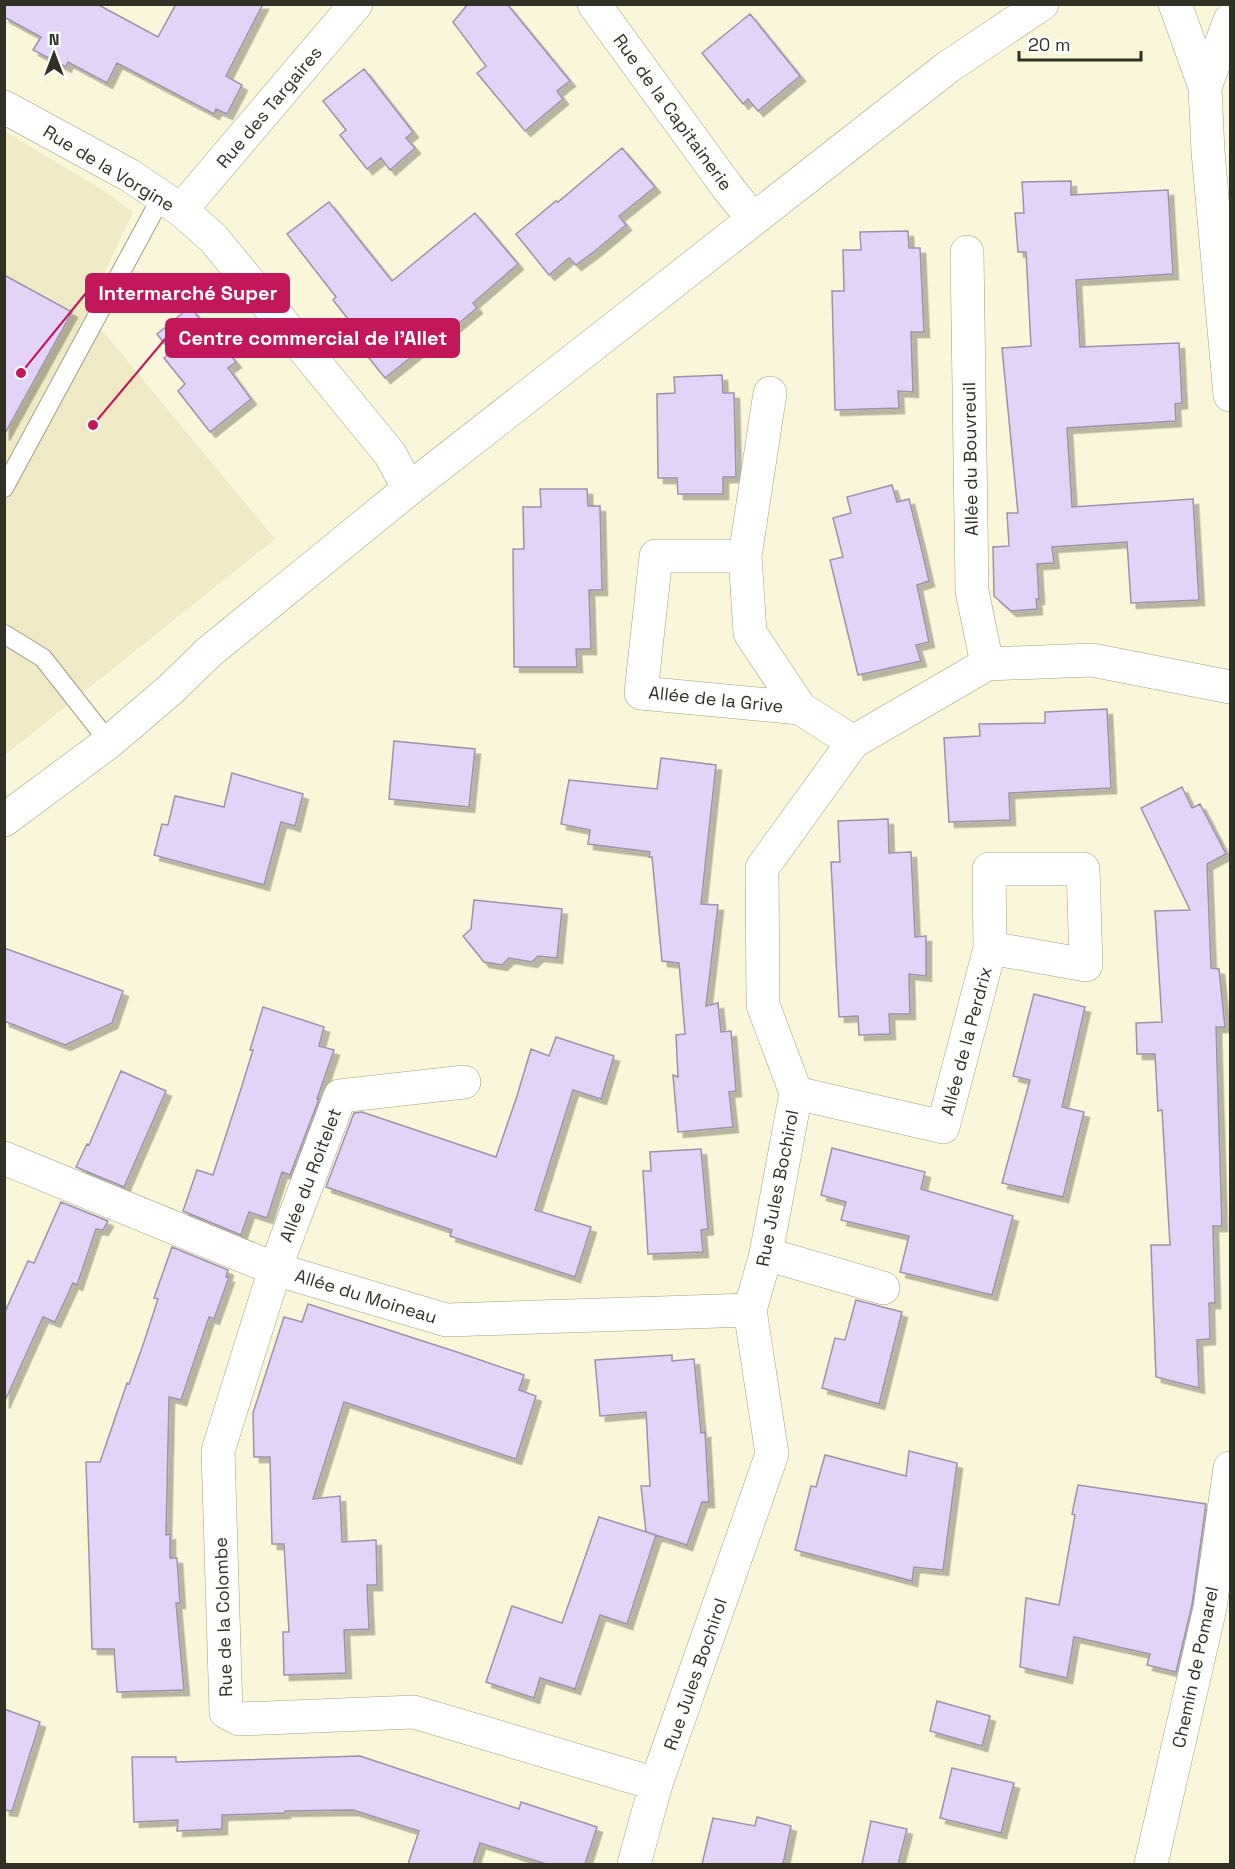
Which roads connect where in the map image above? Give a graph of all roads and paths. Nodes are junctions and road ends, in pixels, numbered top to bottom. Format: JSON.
{"nodes":[{"id":1,"x":356,"y":4,"type":"edge"},
{"id":2,"x":594,"y":4,"type":"edge"},
{"id":3,"x":1002,"y":4,"type":"edge"},
{"id":4,"x":1042,"y":4,"type":"edge"},
{"id":5,"x":1175,"y":4,"type":"edge"},
{"id":6,"x":1230,"y":20,"type":"edge"},
{"id":7,"x":948,"y":67,"type":"junction"},
{"id":8,"x":1205,"y":87,"type":"junction"},
{"id":9,"x":4,"y":107,"type":"edge"},
{"id":10,"x":171,"y":204,"type":"junction"},
{"id":11,"x":753,"y":219,"type":"junction"},
{"id":12,"x":967,"y":252,"type":"dead end"},
{"id":13,"x":770,"y":393,"type":"dead end"},
{"id":14,"x":1230,"y":395,"type":"edge"},
{"id":15,"x":4,"y":488,"type":"edge"},
{"id":16,"x":409,"y":489,"type":"junction"},
{"id":17,"x":745,"y":556,"type":"junction"},
{"id":18,"x":4,"y":634,"type":"edge"},
{"id":19,"x":987,"y":664,"type":"junction"},
{"id":20,"x":1230,"y":687,"type":"edge"},
{"id":21,"x":800,"y":708,"type":"junction"},
{"id":22,"x":109,"y":742,"type":"junction"},
{"id":23,"x":853,"y":742,"type":"junction"},
{"id":24,"x":4,"y":820,"type":"edge"},
{"id":25,"x":990,"y":948,"type":"dead end"},
{"id":26,"x":464,"y":1082,"type":"dead end"},
{"id":27,"x":796,"y":1093,"type":"junction"},
{"id":28,"x":4,"y":1158,"type":"edge"},
{"id":29,"x":766,"y":1254,"type":"junction"},
{"id":30,"x":275,"y":1269,"type":"junction"},
{"id":31,"x":883,"y":1288,"type":"dead end"},
{"id":32,"x":750,"y":1310,"type":"junction"},
{"id":33,"x":1230,"y":1468,"type":"edge"},
{"id":34,"x":656,"y":1784,"type":"junction"},
{"id":35,"x":634,"y":1864,"type":"edge"},
{"id":36,"x":1151,"y":1864,"type":"edge"}],
"edges":[{"from":1,"to":10,"type":"street","name":"Rue des Targaires"},
{"from":2,"to":11,"type":"street","name":"Rue de la Capitainerie"},
{"from":3,"to":7,"type":"street"},
{"from":4,"to":7,"type":"street"},
{"from":5,"to":8,"type":"street"},
{"from":6,"to":8,"type":"street"},
{"from":7,"to":11,"type":"street"},
{"from":8,"to":14,"type":"street"},
{"from":9,"to":10,"type":"street","name":"Rue de la Vorgine"},
{"from":10,"to":15,"type":"lane"},
{"from":10,"to":16,"type":"street","name":"Rue de la Vorgine"},
{"from":11,"to":16,"type":"street"},
{"from":12,"to":19,"type":"street","name":"Allée du Bouvreuil"},
{"from":13,"to":17,"type":"street","name":"Allée de la Grive"},
{"from":16,"to":22,"type":"street"},
{"from":17,"to":21,"type":"street","name":"Allée de la Grive"},
{"from":17,"to":21,"type":"street","name":"Allée de la Grive"},
{"from":18,"to":22,"type":"lane"},
{"from":19,"to":20,"type":"street","name":"Rue Jules Bochirol"},
{"from":19,"to":23,"type":"street","name":"Rue Jules Bochirol"},
{"from":21,"to":23,"type":"street","name":"Allée de la Grive"},
{"from":22,"to":24,"type":"street"},
{"from":23,"to":27,"type":"street","name":"Rue Jules Bochirol"},
{"from":25,"to":27,"type":"street","name":"Allée de la Perdrix"},
{"from":26,"to":30,"type":"street","name":"Allée du Roitelet"},
{"from":27,"to":29,"type":"street","name":"Rue Jules Bochirol"},
{"from":28,"to":30,"type":"street","name":"Allée du Moineau"},
{"from":29,"to":31,"type":"street"},
{"from":29,"to":32,"type":"street","name":"Rue Jules Bochirol"},
{"from":30,"to":32,"type":"street","name":"Allée du Moineau"},
{"from":30,"to":34,"type":"street","name":"Rue de la Colombe"},
{"from":32,"to":34,"type":"street","name":"Rue Jules Bochirol"},
{"from":33,"to":36,"type":"street","name":"Chemin de Pomarel"},
{"from":34,"to":35,"type":"street","name":"Rue Jules Bochirol"}]}
